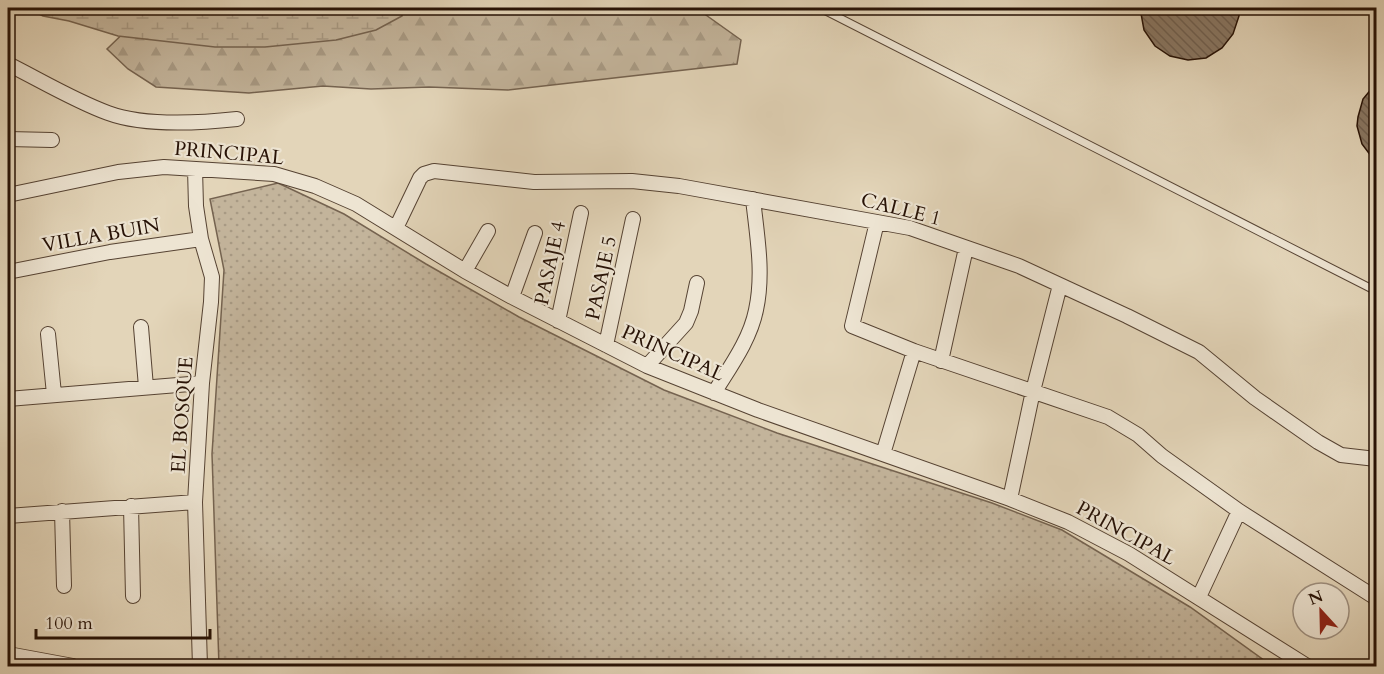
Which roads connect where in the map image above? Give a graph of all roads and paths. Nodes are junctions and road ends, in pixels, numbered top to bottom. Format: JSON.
{"nodes":[{"id":1,"x":820,"y":8,"type":"edge"},
{"id":2,"x":8,"y":64,"type":"edge"},
{"id":3,"x":237,"y":119,"type":"dead end"},
{"id":4,"x":8,"y":139,"type":"edge"},
{"id":5,"x":52,"y":140,"type":"dead end"},
{"id":6,"x":195,"y":169,"type":"junction"},
{"id":7,"x":8,"y":195,"type":"edge"},
{"id":8,"x":753,"y":199,"type":"junction"},
{"id":9,"x":581,"y":213,"type":"dead end"},
{"id":10,"x":633,"y":219,"type":"dead end"},
{"id":11,"x":877,"y":222,"type":"junction"},
{"id":12,"x":396,"y":228,"type":"junction"},
{"id":13,"x":488,"y":231,"type":"dead end"},
{"id":14,"x":535,"y":233,"type":"dead end"},
{"id":15,"x":201,"y":238,"type":"junction"},
{"id":16,"x":966,"y":248,"type":"junction"},
{"id":17,"x":465,"y":271,"type":"junction"},
{"id":18,"x":8,"y":272,"type":"edge"},
{"id":19,"x":697,"y":283,"type":"dead end"},
{"id":20,"x":1060,"y":285,"type":"junction"},
{"id":21,"x":1377,"y":291,"type":"edge"},
{"id":22,"x":512,"y":297,"type":"junction"},
{"id":23,"x":558,"y":321,"type":"junction"},
{"id":24,"x":141,"y":327,"type":"dead end"},
{"id":25,"x":48,"y":334,"type":"dead end"},
{"id":26,"x":606,"y":345,"type":"junction"},
{"id":27,"x":914,"y":351,"type":"junction"},
{"id":28,"x":942,"y":361,"type":"junction"},
{"id":29,"x":647,"y":366,"type":"junction"},
{"id":30,"x":202,"y":383,"type":"junction"},
{"id":31,"x":146,"y":387,"type":"junction"},
{"id":32,"x":1033,"y":391,"type":"junction"},
{"id":33,"x":714,"y":393,"type":"junction"},
{"id":34,"x":54,"y":394,"type":"junction"},
{"id":35,"x":8,"y":399,"type":"edge"},
{"id":36,"x":883,"y":454,"type":"junction"},
{"id":37,"x":1377,"y":459,"type":"edge"},
{"id":38,"x":1010,"y":499,"type":"junction"},
{"id":39,"x":195,"y":502,"type":"junction"},
{"id":40,"x":131,"y":506,"type":"junction"},
{"id":41,"x":63,"y":511,"type":"junction"},
{"id":42,"x":1239,"y":511,"type":"junction"},
{"id":43,"x":8,"y":516,"type":"edge"},
{"id":44,"x":64,"y":586,"type":"dead end"},
{"id":45,"x":133,"y":596,"type":"dead end"},
{"id":46,"x":1198,"y":597,"type":"junction"},
{"id":47,"x":1377,"y":598,"type":"edge"},
{"id":48,"x":8,"y":654,"type":"edge"},
{"id":49,"x":73,"y":666,"type":"edge"},
{"id":50,"x":200,"y":666,"type":"edge"},
{"id":51,"x":1307,"y":666,"type":"edge"}],
"edges":[{"from":1,"to":21,"type":"lane"},
{"from":2,"to":3,"type":"street"},
{"from":4,"to":5,"type":"street"},
{"from":6,"to":7,"type":"street","name":"PRINCIPAL"},
{"from":6,"to":12,"type":"street","name":"PRINCIPAL"},
{"from":6,"to":15,"type":"street","name":"EL BOSQUE"},
{"from":8,"to":11,"type":"street","name":"CALLE 1"},
{"from":8,"to":12,"type":"street","name":"CALLE 1"},
{"from":8,"to":33,"type":"street"},
{"from":9,"to":23,"type":"street","name":"PASAJE 4"},
{"from":10,"to":26,"type":"street","name":"PASAJE 5"},
{"from":11,"to":16,"type":"street","name":"CALLE 1"},
{"from":11,"to":27,"type":"street"},
{"from":12,"to":17,"type":"street","name":"PRINCIPAL"},
{"from":13,"to":17,"type":"street"},
{"from":14,"to":22,"type":"street"},
{"from":15,"to":18,"type":"street","name":"VILLA BUIN"},
{"from":15,"to":30,"type":"street","name":"EL BOSQUE"},
{"from":16,"to":20,"type":"street","name":"CALLE 1"},
{"from":16,"to":28,"type":"street"},
{"from":17,"to":22,"type":"street","name":"PRINCIPAL"},
{"from":19,"to":29,"type":"street"},
{"from":20,"to":32,"type":"street"},
{"from":20,"to":37,"type":"street","name":"CALLE 1"},
{"from":22,"to":23,"type":"street","name":"PRINCIPAL"},
{"from":23,"to":26,"type":"street","name":"PRINCIPAL"},
{"from":24,"to":31,"type":"street"},
{"from":25,"to":34,"type":"street"},
{"from":26,"to":29,"type":"street","name":"PRINCIPAL"},
{"from":27,"to":28,"type":"street"},
{"from":27,"to":36,"type":"street"},
{"from":28,"to":32,"type":"street"},
{"from":29,"to":33,"type":"street","name":"PRINCIPAL"},
{"from":30,"to":31,"type":"street"},
{"from":30,"to":39,"type":"street","name":"EL BOSQUE"},
{"from":31,"to":34,"type":"street"},
{"from":32,"to":38,"type":"street"},
{"from":32,"to":42,"type":"street"},
{"from":33,"to":36,"type":"street","name":"PRINCIPAL"},
{"from":34,"to":35,"type":"street"},
{"from":36,"to":38,"type":"street","name":"PRINCIPAL"},
{"from":38,"to":46,"type":"street","name":"PRINCIPAL"},
{"from":39,"to":40,"type":"street"},
{"from":39,"to":50,"type":"street","name":"EL BOSQUE"},
{"from":40,"to":41,"type":"street"},
{"from":40,"to":45,"type":"street"},
{"from":41,"to":43,"type":"street"},
{"from":41,"to":44,"type":"street"},
{"from":42,"to":46,"type":"street"},
{"from":42,"to":47,"type":"street"},
{"from":46,"to":51,"type":"street","name":"PRINCIPAL"},
{"from":48,"to":49,"type":"street"}]}
